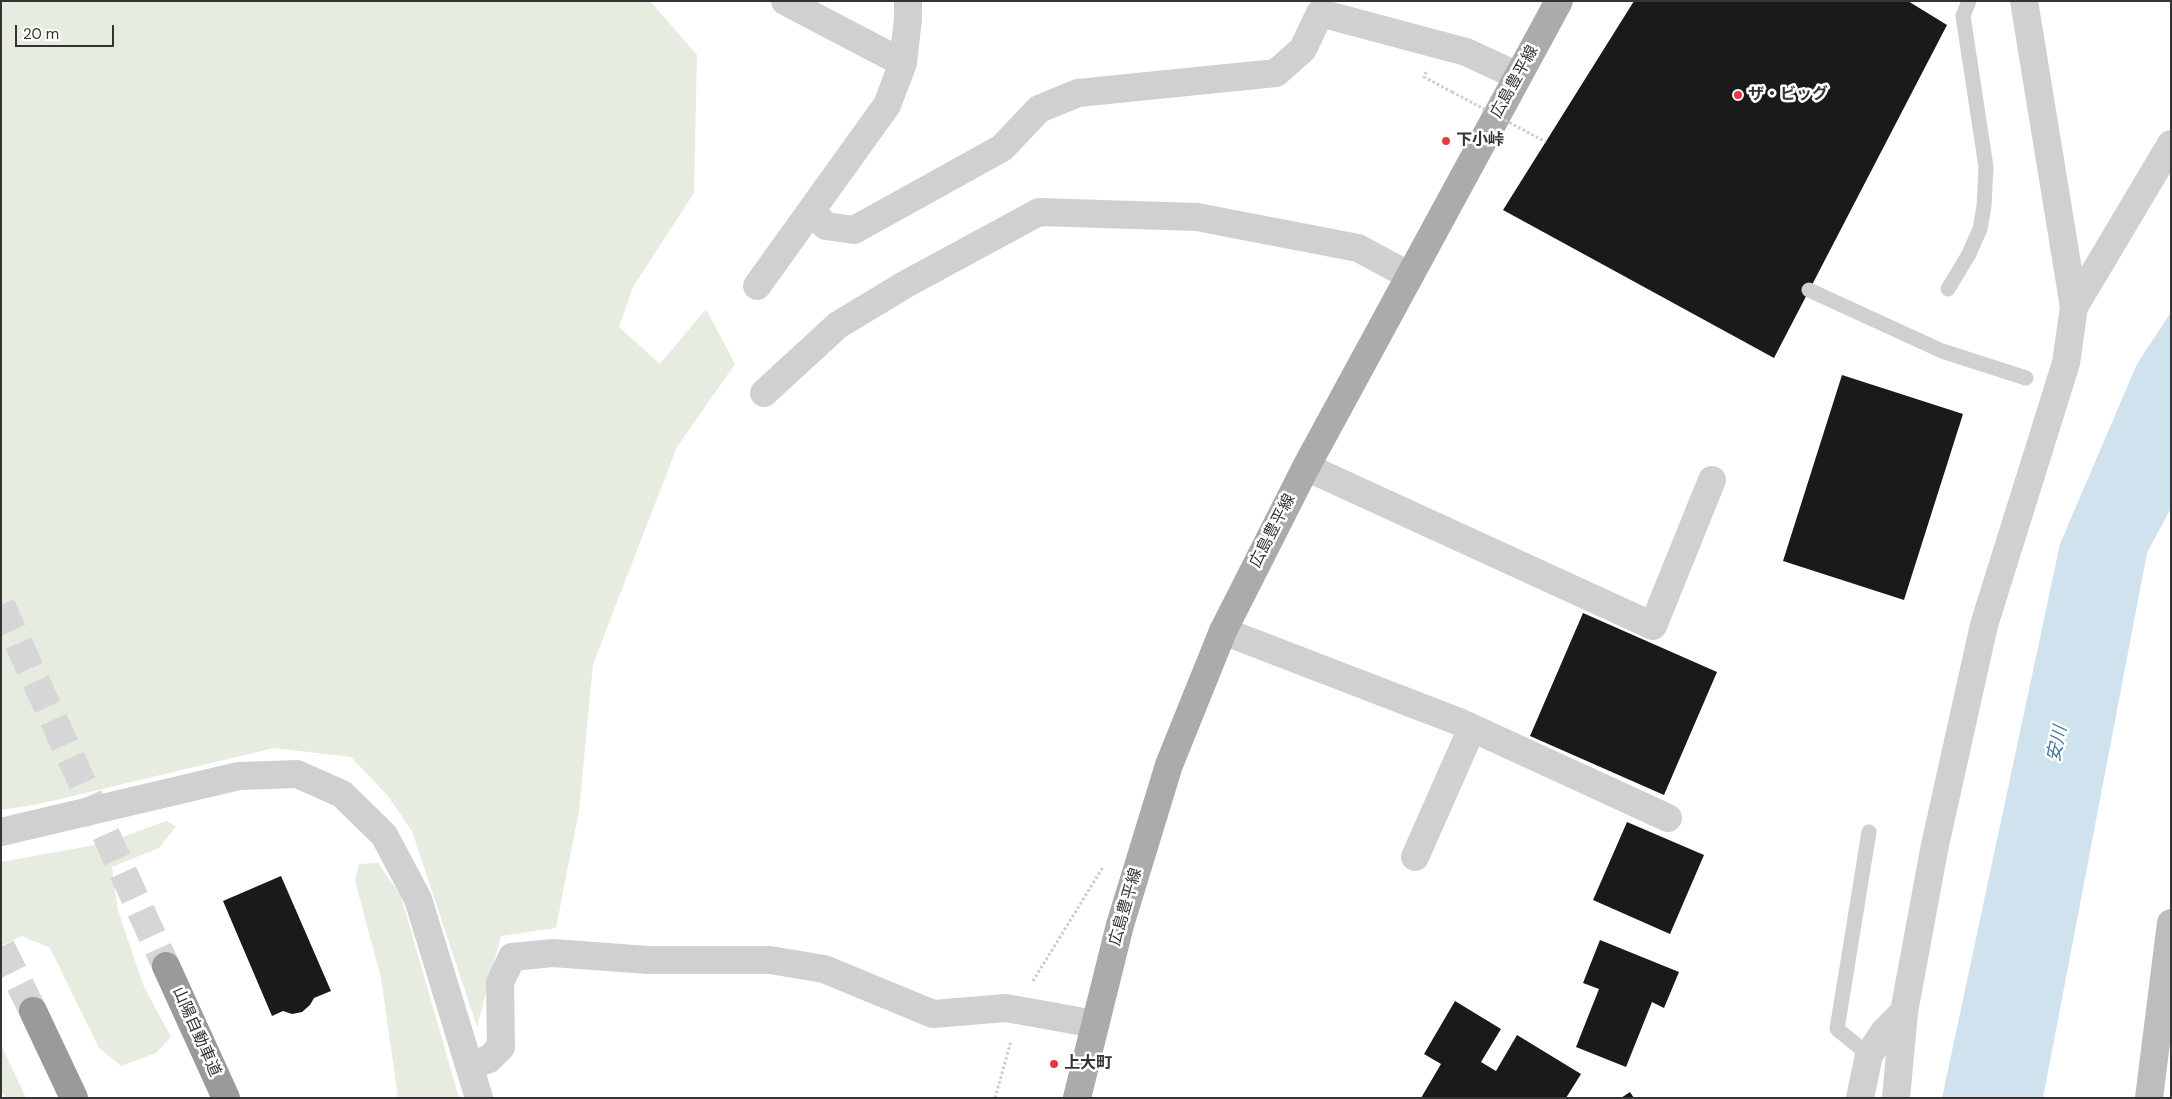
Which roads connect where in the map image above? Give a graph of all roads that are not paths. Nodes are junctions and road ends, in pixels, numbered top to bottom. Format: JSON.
{"nodes":[{"id":1,"x":786,"y":1,"type":"edge"},
{"id":2,"x":908,"y":1,"type":"edge"},
{"id":3,"x":1559,"y":1,"type":"edge"},
{"id":4,"x":1970,"y":1,"type":"edge"},
{"id":5,"x":2024,"y":1,"type":"edge"},
{"id":6,"x":903,"y":63,"type":"junction"},
{"id":7,"x":1518,"y":76,"type":"junction"},
{"id":8,"x":2171,"y":144,"type":"edge"},
{"id":9,"x":811,"y":211,"type":"junction"},
{"id":10,"x":1410,"y":276,"type":"junction"},
{"id":11,"x":757,"y":286,"type":"dead end"},
{"id":12,"x":1948,"y":289,"type":"dead end"},
{"id":13,"x":1809,"y":290,"type":"dead end"},
{"id":14,"x":2074,"y":307,"type":"junction"},
{"id":15,"x":2026,"y":378,"type":"dead end"},
{"id":16,"x":764,"y":393,"type":"dead end"},
{"id":17,"x":1306,"y":467,"type":"junction"},
{"id":18,"x":1712,"y":480,"type":"dead end"},
{"id":19,"x":1223,"y":631,"type":"junction"},
{"id":20,"x":1472,"y":728,"type":"junction"},
{"id":21,"x":1668,"y":818,"type":"dead end"},
{"id":22,"x":1,"y":832,"type":"edge"},
{"id":23,"x":1869,"y":832,"type":"dead end"},
{"id":24,"x":1415,"y":857,"type":"dead end"},
{"id":25,"x":2171,"y":923,"type":"edge"},
{"id":26,"x":166,"y":966,"type":"tunnel mouth"},
{"id":27,"x":33,"y":1011,"type":"tunnel mouth"},
{"id":28,"x":1904,"y":1012,"type":"junction"},
{"id":29,"x":1095,"y":1024,"type":"junction"},
{"id":30,"x":1869,"y":1055,"type":"junction"},
{"id":31,"x":470,"y":1066,"type":"junction"},
{"id":32,"x":74,"y":1098,"type":"edge"},
{"id":33,"x":226,"y":1098,"type":"edge"},
{"id":34,"x":479,"y":1098,"type":"edge"},
{"id":35,"x":1077,"y":1098,"type":"edge"},
{"id":36,"x":1860,"y":1098,"type":"edge"},
{"id":37,"x":1896,"y":1098,"type":"edge"},
{"id":38,"x":2149,"y":1098,"type":"edge"}],
"edges":[{"from":1,"to":6,"type":"street"},
{"from":2,"to":6,"type":"street"},
{"from":3,"to":7,"type":"main road","name":"広島豊平線"},
{"from":4,"to":12,"type":"lane"},
{"from":5,"to":14,"type":"street"},
{"from":6,"to":9,"type":"street"},
{"from":7,"to":9,"type":"street"},
{"from":7,"to":10,"type":"main road","name":"広島豊平線"},
{"from":8,"to":14,"type":"street"},
{"from":9,"to":11,"type":"street"},
{"from":10,"to":16,"type":"street"},
{"from":10,"to":17,"type":"main road","name":"広島豊平線"},
{"from":13,"to":15,"type":"lane"},
{"from":14,"to":28,"type":"street"},
{"from":17,"to":18,"type":"street"},
{"from":17,"to":19,"type":"main road","name":"広島豊平線"},
{"from":19,"to":20,"type":"street"},
{"from":19,"to":29,"type":"main road","name":"広島豊平線"},
{"from":20,"to":21,"type":"street"},
{"from":20,"to":24,"type":"street"},
{"from":22,"to":31,"type":"street"},
{"from":23,"to":30,"type":"lane"},
{"from":25,"to":38,"type":"street"},
{"from":26,"to":33,"type":"highway","name":"山陽自動車道"},
{"from":27,"to":32,"type":"highway"},
{"from":28,"to":30,"type":"street"},
{"from":28,"to":37,"type":"street"},
{"from":29,"to":31,"type":"street"},
{"from":29,"to":35,"type":"main road","name":"広島豊平線"},
{"from":30,"to":36,"type":"street"},
{"from":31,"to":34,"type":"street"}]}
